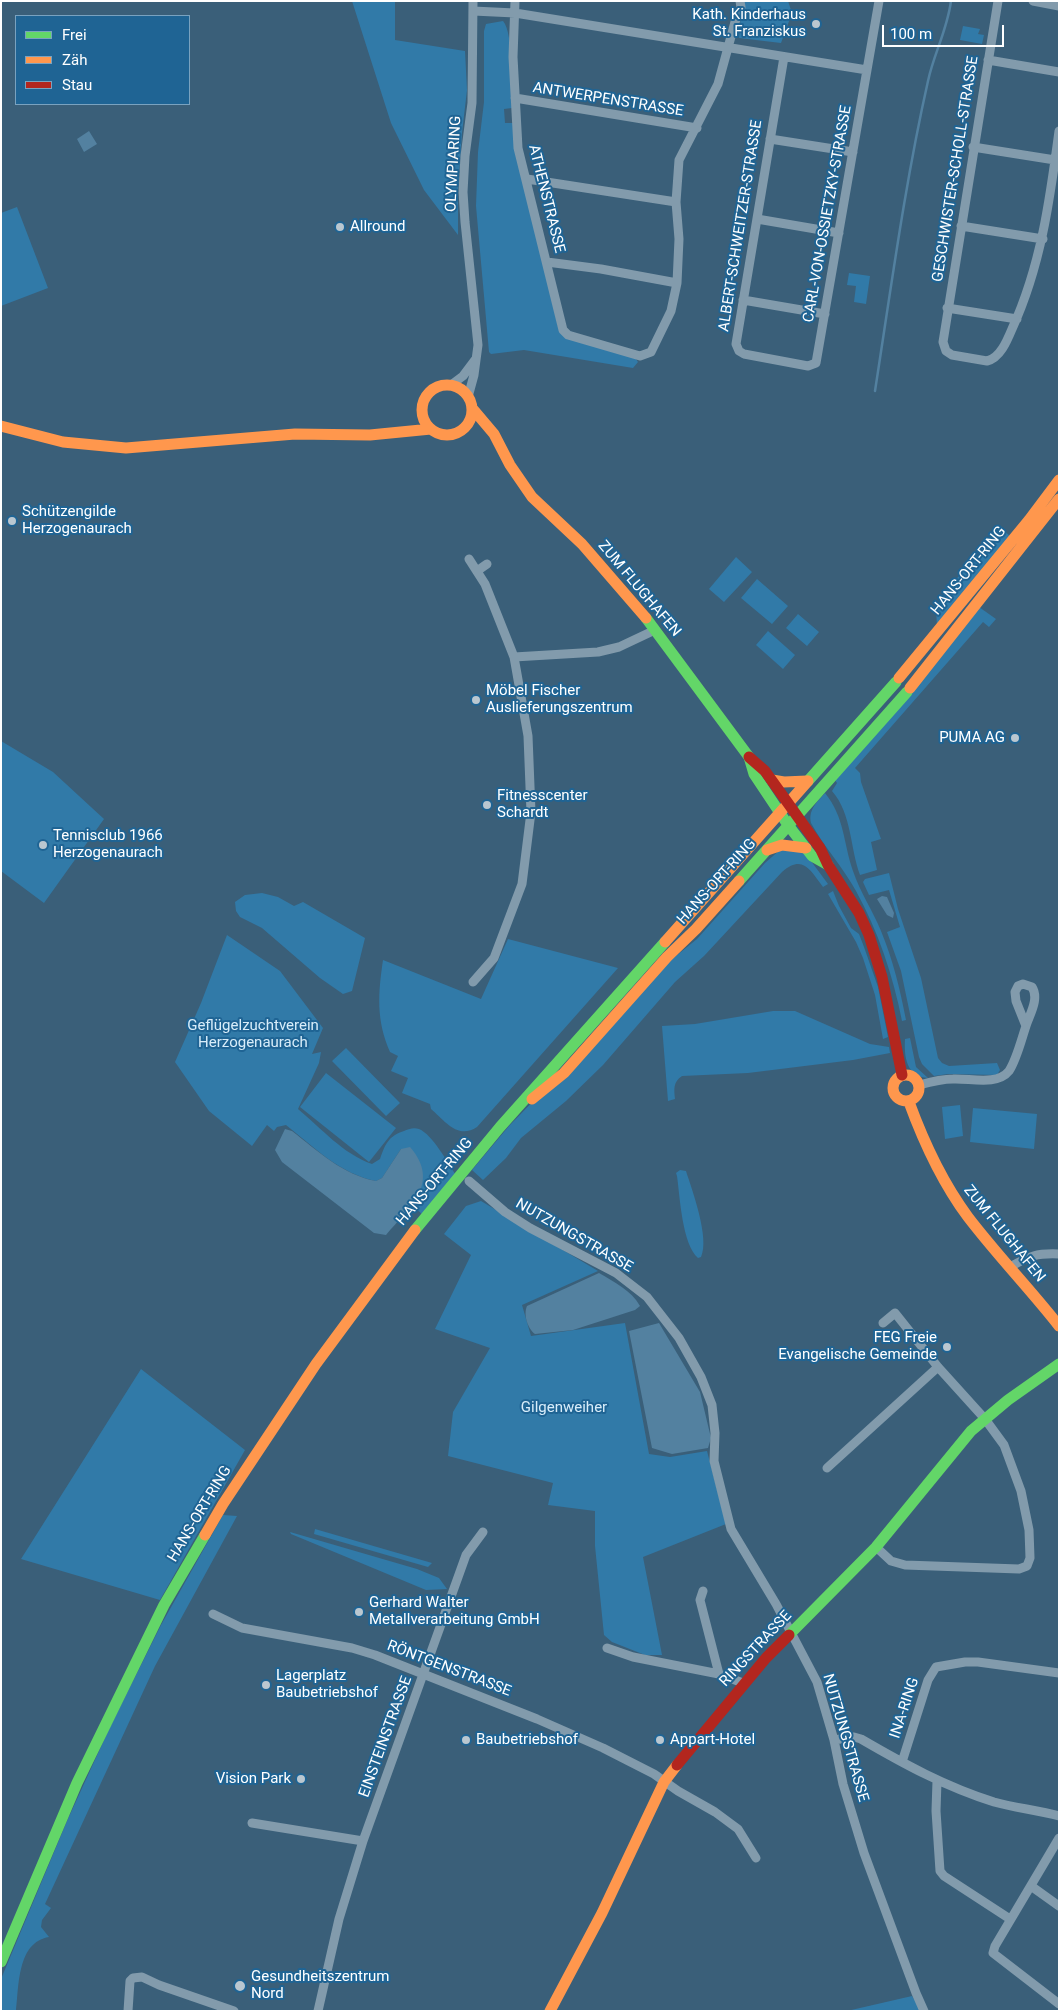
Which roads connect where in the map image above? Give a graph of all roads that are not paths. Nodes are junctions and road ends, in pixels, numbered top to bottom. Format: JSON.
{"nodes":[{"id":1,"x":515,"y":1,"type":"edge"},
{"id":2,"x":738,"y":1,"type":"edge"},
{"id":3,"x":879,"y":1,"type":"edge"},
{"id":4,"x":998,"y":1,"type":"edge"},
{"id":5,"x":1033,"y":1,"type":"edge"},
{"id":6,"x":473,"y":6,"type":"edge"},
{"id":7,"x":1059,"y":6,"type":"edge"},
{"id":8,"x":515,"y":13,"type":"junction"},
{"id":9,"x":729,"y":48,"type":"junction"},
{"id":10,"x":784,"y":57,"type":"junction"},
{"id":11,"x":988,"y":60,"type":"junction"},
{"id":12,"x":868,"y":70,"type":"junction"},
{"id":13,"x":1059,"y":72,"type":"edge"},
{"id":14,"x":515,"y":98,"type":"junction"},
{"id":15,"x":697,"y":128,"type":"junction"},
{"id":16,"x":1059,"y":131,"type":"edge"},
{"id":17,"x":770,"y":138,"type":"junction"},
{"id":18,"x":973,"y":147,"type":"junction"},
{"id":19,"x":853,"y":152,"type":"junction"},
{"id":20,"x":1055,"y":160,"type":"junction"},
{"id":21,"x":526,"y":179,"type":"junction"},
{"id":22,"x":676,"y":202,"type":"junction"},
{"id":23,"x":757,"y":219,"type":"junction"},
{"id":24,"x":961,"y":226,"type":"junction"},
{"id":25,"x":839,"y":233,"type":"junction"},
{"id":26,"x":1043,"y":239,"type":"junction"},
{"id":27,"x":547,"y":262,"type":"junction"},
{"id":28,"x":677,"y":283,"type":"junction"},
{"id":29,"x":743,"y":300,"type":"junction"},
{"id":30,"x":948,"y":308,"type":"junction"},
{"id":31,"x":825,"y":314,"type":"junction"},
{"id":32,"x":1017,"y":319,"type":"junction"},
{"id":33,"x":477,"y":357,"type":"junction"},
{"id":34,"x":816,"y":363,"type":"joint"},
{"id":35,"x":451,"y":385,"type":"junction"},
{"id":36,"x":468,"y":397,"type":"junction"},
{"id":37,"x":472,"y":408,"type":"junction"},
{"id":38,"x":422,"y":414,"type":"junction"},
{"id":39,"x":467,"y":425,"type":"junction"},
{"id":40,"x":1,"y":426,"type":"edge"},
{"id":41,"x":431,"y":429,"type":"junction"},
{"id":42,"x":392,"y":432,"type":"junction"},
{"id":43,"x":499,"y":446,"type":"junction"},
{"id":44,"x":1059,"y":480,"type":"edge"},
{"id":45,"x":1059,"y":499,"type":"edge"},
{"id":46,"x":469,"y":559,"type":"dead end"},
{"id":47,"x":487,"y":564,"type":"dead end"},
{"id":48,"x":477,"y":571,"type":"junction"},
{"id":49,"x":655,"y":630,"type":"junction"},
{"id":50,"x":514,"y":657,"type":"junction"},
{"id":51,"x":749,"y":757,"type":"junction"},
{"id":52,"x":768,"y":775,"type":"junction"},
{"id":53,"x":807,"y":781,"type":"junction"},
{"id":54,"x":788,"y":803,"type":"junction"},
{"id":55,"x":780,"y":812,"type":"junction"},
{"id":56,"x":797,"y":815,"type":"junction"},
{"id":57,"x":788,"y":825,"type":"junction"},
{"id":58,"x":806,"y":848,"type":"junction"},
{"id":59,"x":765,"y":851,"type":"junction"},
{"id":60,"x":828,"y":865,"type":"junction"},
{"id":61,"x":473,"y":982,"type":"dead end"},
{"id":62,"x":1026,"y":1026,"type":"dead end"},
{"id":63,"x":902,"y":1075,"type":"junction"},
{"id":64,"x":919,"y":1085,"type":"junction"},
{"id":65,"x":909,"y":1102,"type":"junction"},
{"id":66,"x":500,"y":1126,"type":"junction"},
{"id":67,"x":469,"y":1181,"type":"dead end"},
{"id":68,"x":1059,"y":1254,"type":"edge"},
{"id":69,"x":1010,"y":1267,"type":"junction"},
{"id":70,"x":883,"y":1323,"type":"dead end"},
{"id":71,"x":1059,"y":1326,"type":"edge"},
{"id":72,"x":1059,"y":1364,"type":"edge"},
{"id":73,"x":938,"y":1367,"type":"junction"},
{"id":74,"x":985,"y":1419,"type":"junction"},
{"id":75,"x":827,"y":1468,"type":"dead end"},
{"id":76,"x":483,"y":1532,"type":"dead end"},
{"id":77,"x":876,"y":1547,"type":"junction"},
{"id":78,"x":704,"y":1591,"type":"dead end"},
{"id":79,"x":213,"y":1614,"type":"dead end"},
{"id":80,"x":791,"y":1633,"type":"junction"},
{"id":81,"x":607,"y":1648,"type":"dead end"},
{"id":82,"x":1059,"y":1673,"type":"edge"},
{"id":83,"x":423,"y":1674,"type":"junction"},
{"id":84,"x":718,"y":1674,"type":"junction"},
{"id":85,"x":743,"y":1683,"type":"junction"},
{"id":86,"x":834,"y":1740,"type":"junction"},
{"id":87,"x":902,"y":1762,"type":"junction"},
{"id":88,"x":937,"y":1781,"type":"junction"},
{"id":89,"x":664,"y":1782,"type":"junction"},
{"id":90,"x":1058,"y":1814,"type":"edge"},
{"id":91,"x":252,"y":1824,"type":"dead end"},
{"id":92,"x":1059,"y":1838,"type":"edge"},
{"id":93,"x":363,"y":1841,"type":"junction"},
{"id":94,"x":756,"y":1858,"type":"dead end"},
{"id":95,"x":1031,"y":1886,"type":"junction"},
{"id":96,"x":1059,"y":1906,"type":"edge"},
{"id":97,"x":1010,"y":1919,"type":"junction"},
{"id":98,"x":1,"y":1962,"type":"edge"},
{"id":99,"x":1059,"y":2004,"type":"edge"},
{"id":100,"x":128,"y":2011,"type":"edge"},
{"id":101,"x":234,"y":2011,"type":"edge"},
{"id":102,"x":318,"y":2011,"type":"edge"},
{"id":103,"x":550,"y":2011,"type":"edge"},
{"id":104,"x":924,"y":2011,"type":"edge"}],
"edges":[{"from":1,"to":8,"type":"street","name":"ATHENSTRASSE"},
{"from":2,"to":9,"type":"street"},
{"from":3,"to":12,"type":"street","name":"CARL-VON-OSSIETZKY-STRASSE"},
{"from":4,"to":11,"type":"street","name":"GESCHWISTER-SCHOLL-STRASSE"},
{"from":5,"to":7,"type":"street"},
{"from":6,"to":8,"type":"street"},
{"from":6,"to":33,"type":"street","name":"OLYMPIARING"},
{"from":8,"to":9,"type":"street"},
{"from":8,"to":14,"type":"street","name":"ATHENSTRASSE"},
{"from":9,"to":10,"type":"street"},
{"from":9,"to":15,"type":"street"},
{"from":10,"to":12,"type":"street"},
{"from":10,"to":17,"type":"street","name":"ALBERT-SCHWEITZER-STRASSE"},
{"from":11,"to":13,"type":"street"},
{"from":11,"to":18,"type":"street","name":"GESCHWISTER-SCHOLL-STRASSE"},
{"from":12,"to":19,"type":"street","name":"CARL-VON-OSSIETZKY-STRASSE"},
{"from":14,"to":15,"type":"street","name":"ANTWERPENSTRASSE"},
{"from":14,"to":21,"type":"street","name":"ATHENSTRASSE"},
{"from":15,"to":22,"type":"street"},
{"from":16,"to":20,"type":"street"},
{"from":17,"to":19,"type":"street"},
{"from":17,"to":23,"type":"street","name":"ALBERT-SCHWEITZER-STRASSE"},
{"from":18,"to":20,"type":"street"},
{"from":18,"to":24,"type":"street","name":"GESCHWISTER-SCHOLL-STRASSE"},
{"from":19,"to":25,"type":"street","name":"CARL-VON-OSSIETZKY-STRASSE"},
{"from":20,"to":26,"type":"street"},
{"from":21,"to":22,"type":"street"},
{"from":21,"to":27,"type":"street","name":"ATHENSTRASSE"},
{"from":22,"to":28,"type":"street"},
{"from":23,"to":25,"type":"street"},
{"from":23,"to":29,"type":"street","name":"ALBERT-SCHWEITZER-STRASSE"},
{"from":24,"to":26,"type":"street"},
{"from":24,"to":30,"type":"street","name":"GESCHWISTER-SCHOLL-STRASSE"},
{"from":25,"to":31,"type":"street","name":"CARL-VON-OSSIETZKY-STRASSE"},
{"from":26,"to":32,"type":"street"},
{"from":27,"to":28,"type":"street"},
{"from":27,"to":28,"type":"street","name":"ATHENSTRASSE"},
{"from":29,"to":31,"type":"street"},
{"from":29,"to":34,"type":"street","name":"ALBERT-SCHWEITZER-STRASSE"},
{"from":30,"to":32,"type":"street"},
{"from":30,"to":32,"type":"street","name":"GESCHWISTER-SCHOLL-STRASSE"},
{"from":31,"to":34,"type":"street","name":"CARL-VON-OSSIETZKY-STRASSE"},
{"from":33,"to":35,"type":"street"},
{"from":33,"to":36,"type":"street","name":"OLYMPIARING"},
{"from":35,"to":36,"type":"street"},
{"from":35,"to":38,"type":"street"},
{"from":36,"to":37,"type":"street"},
{"from":37,"to":39,"type":"street"},
{"from":37,"to":43,"type":"street","name":"ZUM FLUGHAFEN"},
{"from":38,"to":41,"type":"street"},
{"from":38,"to":42,"type":"street"},
{"from":39,"to":41,"type":"street"},
{"from":39,"to":43,"type":"street","name":"ZUM FLUGHAFEN"},
{"from":40,"to":42,"type":"street"},
{"from":41,"to":42,"type":"street"},
{"from":43,"to":49,"type":"street","name":"ZUM FLUGHAFEN"},
{"from":44,"to":53,"type":"street","name":"HANS-ORT-RING"},
{"from":45,"to":56,"type":"street","name":"HANS-ORT-RING"},
{"from":46,"to":48,"type":"street"},
{"from":47,"to":48,"type":"street"},
{"from":48,"to":50,"type":"street"},
{"from":49,"to":50,"type":"street"},
{"from":49,"to":51,"type":"street","name":"ZUM FLUGHAFEN"},
{"from":50,"to":61,"type":"street"},
{"from":51,"to":52,"type":"street","name":"ZUM FLUGHAFEN"},
{"from":51,"to":55,"type":"street","name":"ZUM FLUGHAFEN"},
{"from":52,"to":53,"type":"street"},
{"from":52,"to":54,"type":"street","name":"ZUM FLUGHAFEN"},
{"from":53,"to":54,"type":"street","name":"HANS-ORT-RING"},
{"from":54,"to":55,"type":"street","name":"HANS-ORT-RING"},
{"from":54,"to":56,"type":"street","name":"ZUM FLUGHAFEN"},
{"from":55,"to":57,"type":"street","name":"ZUM FLUGHAFEN"},
{"from":55,"to":66,"type":"street","name":"HANS-ORT-RING"},
{"from":56,"to":57,"type":"street","name":"HANS-ORT-RING"},
{"from":56,"to":60,"type":"street","name":"ZUM FLUGHAFEN"},
{"from":57,"to":58,"type":"street","name":"ZUM FLUGHAFEN"},
{"from":57,"to":59,"type":"street","name":"HANS-ORT-RING"},
{"from":58,"to":59,"type":"street"},
{"from":58,"to":60,"type":"street","name":"ZUM FLUGHAFEN"},
{"from":59,"to":66,"type":"street","name":"HANS-ORT-RING"},
{"from":60,"to":63,"type":"street","name":"ZUM FLUGHAFEN"},
{"from":62,"to":64,"type":"street"},
{"from":63,"to":64,"type":"street"},
{"from":63,"to":65,"type":"street"},
{"from":64,"to":65,"type":"street"},
{"from":65,"to":69,"type":"street","name":"ZUM FLUGHAFEN"},
{"from":66,"to":98,"type":"street","name":"HANS-ORT-RING"},
{"from":67,"to":80,"type":"street","name":"NUTZUNGSTRASSE"},
{"from":68,"to":69,"type":"street"},
{"from":69,"to":71,"type":"street","name":"ZUM FLUGHAFEN"},
{"from":70,"to":73,"type":"street"},
{"from":72,"to":74,"type":"street","name":"RINGSTRASSE"},
{"from":73,"to":74,"type":"street"},
{"from":73,"to":75,"type":"street"},
{"from":74,"to":77,"type":"street","name":"RINGSTRASSE"},
{"from":74,"to":77,"type":"street"},
{"from":76,"to":83,"type":"street","name":"EINSTEINSTRASSE"},
{"from":77,"to":80,"type":"street","name":"RINGSTRASSE"},
{"from":78,"to":84,"type":"street"},
{"from":79,"to":83,"type":"street","name":"RÖNTGENSTRASSE"},
{"from":80,"to":85,"type":"street","name":"RINGSTRASSE"},
{"from":80,"to":86,"type":"street","name":"NUTZUNGSTRASSE"},
{"from":81,"to":84,"type":"street"},
{"from":82,"to":87,"type":"street","name":"INA-RING"},
{"from":83,"to":89,"type":"street","name":"RÖNTGENSTRASSE"},
{"from":83,"to":93,"type":"street","name":"EINSTEINSTRASSE"},
{"from":84,"to":85,"type":"street"},
{"from":85,"to":89,"type":"street","name":"RINGSTRASSE"},
{"from":86,"to":87,"type":"street"},
{"from":86,"to":104,"type":"street","name":"NUTZUNGSTRASSE"},
{"from":87,"to":88,"type":"street"},
{"from":88,"to":90,"type":"street"},
{"from":88,"to":97,"type":"street"},
{"from":89,"to":94,"type":"street","name":"RÖNTGENSTRASSE"},
{"from":89,"to":103,"type":"street","name":"RINGSTRASSE"},
{"from":91,"to":93,"type":"street"},
{"from":92,"to":95,"type":"street"},
{"from":93,"to":102,"type":"street","name":"EINSTEINSTRASSE"},
{"from":95,"to":96,"type":"street"},
{"from":95,"to":97,"type":"street"},
{"from":97,"to":99,"type":"street"},
{"from":100,"to":101,"type":"street"}]}
